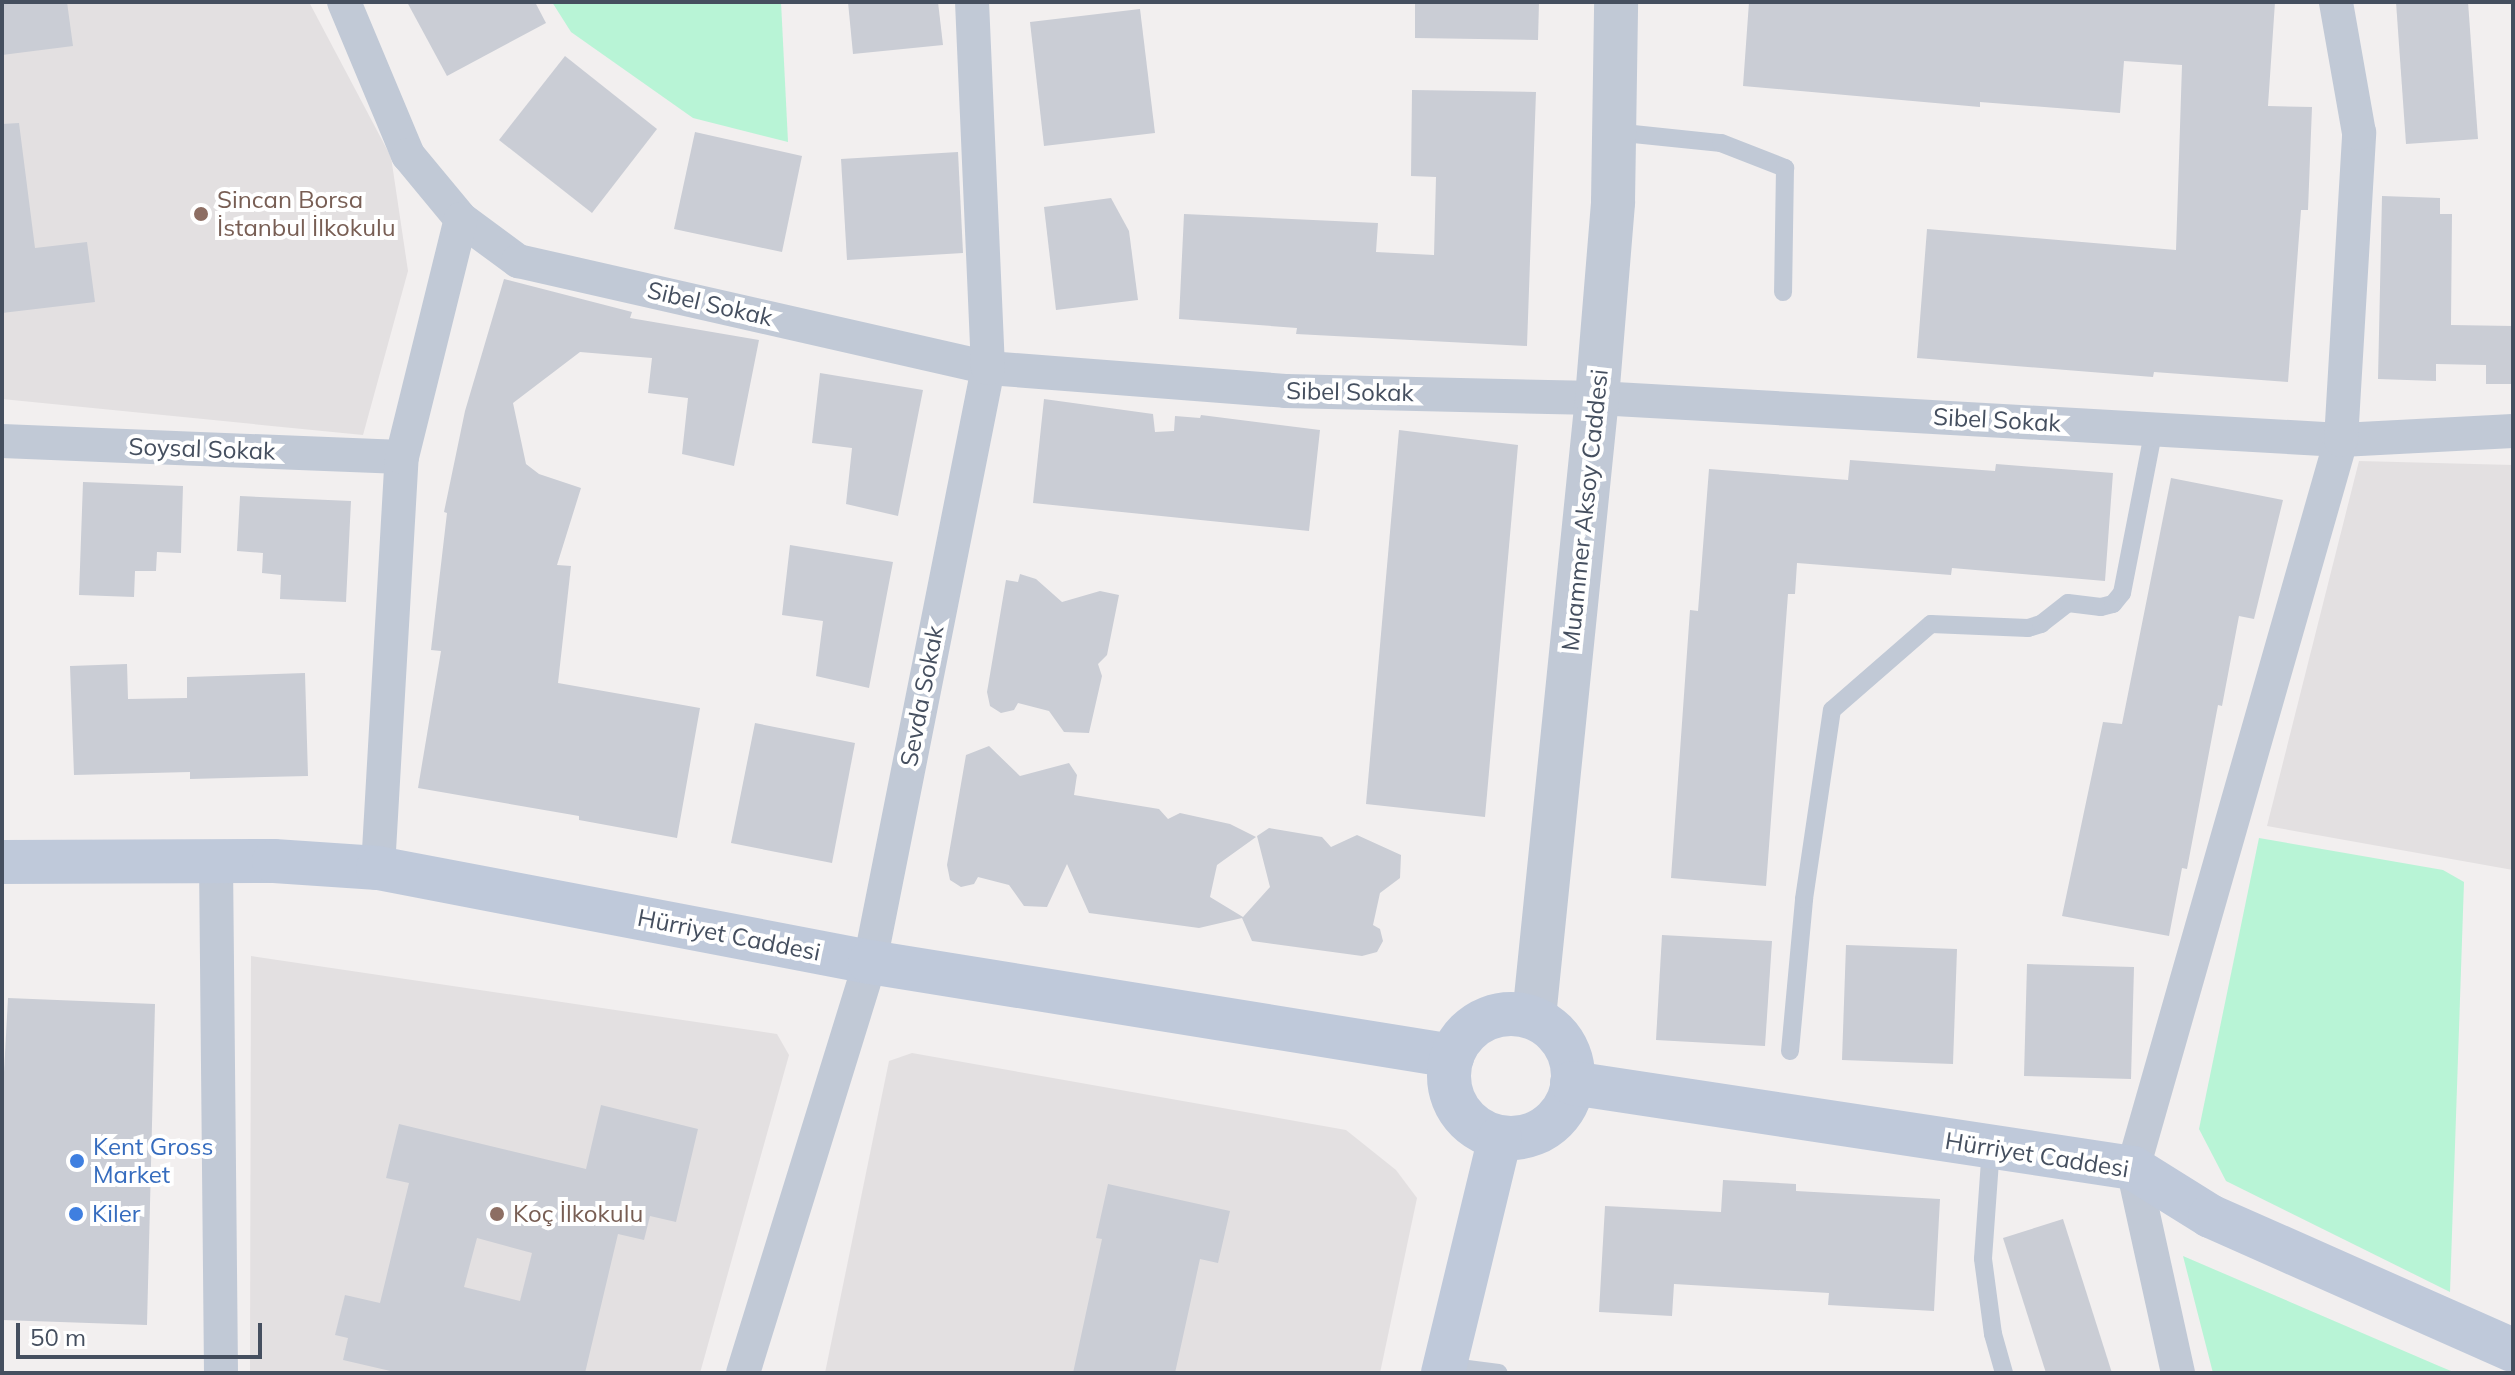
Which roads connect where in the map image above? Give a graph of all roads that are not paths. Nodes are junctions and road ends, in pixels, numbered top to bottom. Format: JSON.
{"nodes":[{"id":1,"x":344,"y":2,"type":"edge"},
{"id":2,"x":972,"y":2,"type":"edge"},
{"id":3,"x":1616,"y":2,"type":"edge"},
{"id":4,"x":2336,"y":2,"type":"edge"},
{"id":5,"x":1614,"y":132,"type":"junction"},
{"id":6,"x":461,"y":219,"type":"junction"},
{"id":7,"x":1783,"y":292,"type":"dead end"},
{"id":8,"x":988,"y":368,"type":"junction"},
{"id":9,"x":1597,"y":398,"type":"junction"},
{"id":10,"x":2154,"y":429,"type":"junction"},
{"id":11,"x":2513,"y":431,"type":"edge"},
{"id":12,"x":2341,"y":440,"type":"junction"},
{"id":13,"x":2,"y":441,"type":"edge"},
{"id":14,"x":402,"y":457,"type":"junction"},
{"id":15,"x":216,"y":861,"type":"junction"},
{"id":16,"x":2,"y":862,"type":"edge"},
{"id":17,"x":378,"y":868,"type":"junction"},
{"id":18,"x":870,"y":962,"type":"junction"},
{"id":19,"x":1534,"y":1017,"type":"junction"},
{"id":20,"x":1790,"y":1051,"type":"dead end"},
{"id":21,"x":1452,"y":1056,"type":"junction"},
{"id":22,"x":1572,"y":1083,"type":"junction"},
{"id":23,"x":1500,"y":1138,"type":"junction"},
{"id":24,"x":1991,"y":1147,"type":"junction"},
{"id":25,"x":2133,"y":1168,"type":"junction"},
{"id":26,"x":2513,"y":1350,"type":"edge"},
{"id":27,"x":1443,"y":1370,"type":"edge"},
{"id":28,"x":221,"y":1373,"type":"edge"},
{"id":29,"x":743,"y":1373,"type":"edge"},
{"id":30,"x":1499,"y":1373,"type":"edge"},
{"id":31,"x":2004,"y":1373,"type":"edge"},
{"id":32,"x":2178,"y":1373,"type":"edge"}],
"edges":[{"from":1,"to":6,"type":"street","name":"Sibel Sokak"},
{"from":2,"to":8,"type":"street","name":"Sevda Sokak"},
{"from":3,"to":5,"type":"street","name":"Muammer Aksoy Caddesi"},
{"from":4,"to":12,"type":"street"},
{"from":5,"to":7,"type":"lane"},
{"from":5,"to":9,"type":"street","name":"Muammer Aksoy Caddesi"},
{"from":6,"to":8,"type":"street","name":"Sibel Sokak"},
{"from":6,"to":14,"type":"street"},
{"from":8,"to":9,"type":"street","name":"Sibel Sokak"},
{"from":8,"to":18,"type":"street","name":"Sevda Sokak"},
{"from":9,"to":10,"type":"street","name":"Sibel Sokak"},
{"from":9,"to":19,"type":"street","name":"Muammer Aksoy Caddesi"},
{"from":10,"to":12,"type":"street","name":"Sibel Sokak"},
{"from":10,"to":20,"type":"lane"},
{"from":11,"to":12,"type":"street","name":"Sibel Sokak"},
{"from":12,"to":25,"type":"street"},
{"from":13,"to":14,"type":"street","name":"Soysal Sokak"},
{"from":14,"to":17,"type":"street"},
{"from":15,"to":16,"type":"main road","name":"Hürriyet Caddesi"},
{"from":15,"to":17,"type":"main road","name":"Hürriyet Caddesi"},
{"from":15,"to":28,"type":"street"},
{"from":17,"to":18,"type":"main road","name":"Hürriyet Caddesi"},
{"from":18,"to":21,"type":"main road","name":"Hürriyet Caddesi"},
{"from":18,"to":29,"type":"street","name":"Sevda Sokak"},
{"from":19,"to":21,"type":"main road"},
{"from":19,"to":22,"type":"main road"},
{"from":21,"to":23,"type":"main road"},
{"from":22,"to":23,"type":"main road"},
{"from":22,"to":24,"type":"main road","name":"Hürriyet Caddesi"},
{"from":23,"to":27,"type":"main road"},
{"from":24,"to":25,"type":"main road","name":"Hürriyet Caddesi"},
{"from":24,"to":31,"type":"lane"},
{"from":25,"to":26,"type":"main road","name":"Hürriyet Caddesi"},
{"from":25,"to":32,"type":"street"},
{"from":27,"to":30,"type":"lane"}]}
